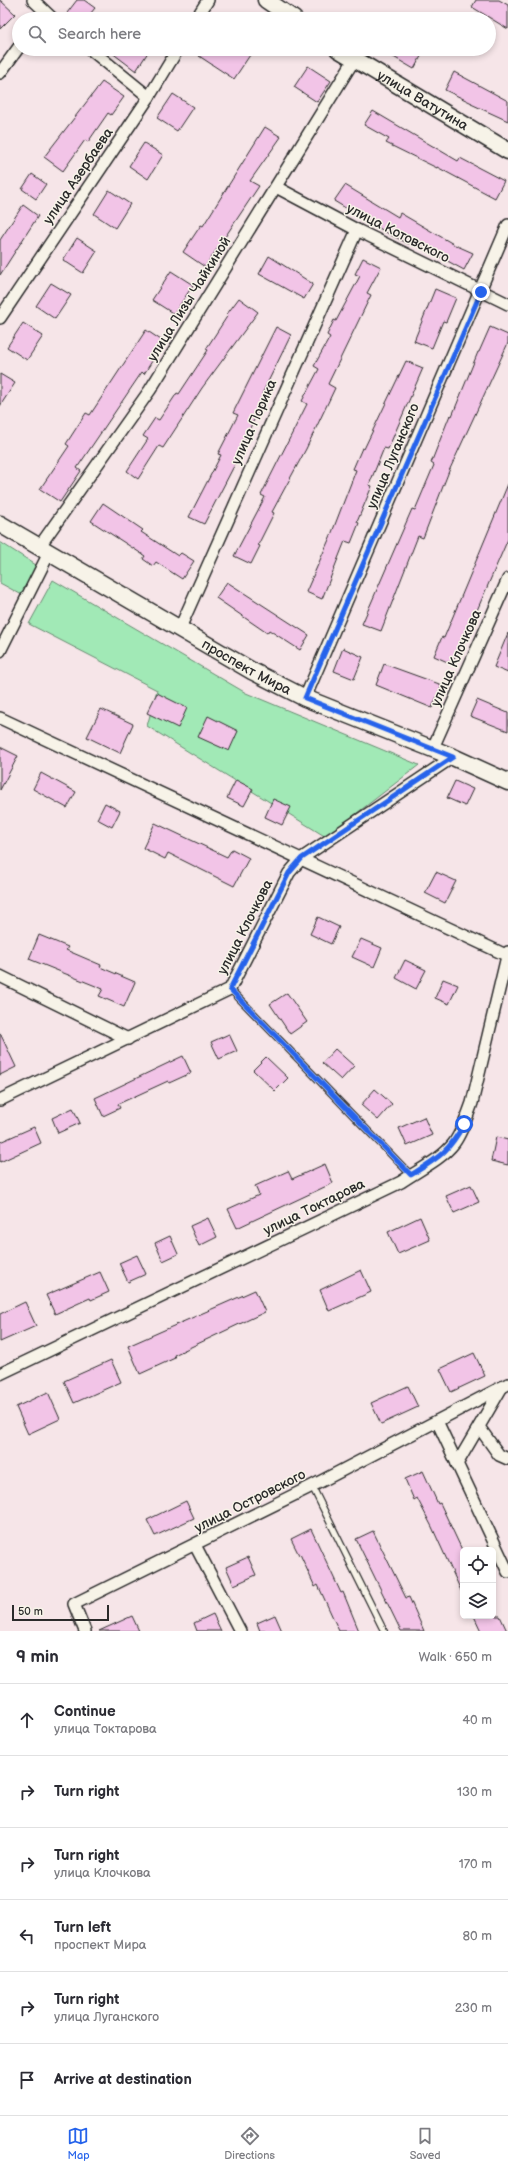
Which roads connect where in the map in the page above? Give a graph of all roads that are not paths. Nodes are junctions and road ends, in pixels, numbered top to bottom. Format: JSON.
{"nodes":[{"id":1,"x":33,"y":0,"type":"edge"},
{"id":2,"x":208,"y":0,"type":"edge"},
{"id":3,"x":266,"y":0,"type":"edge"},
{"id":4,"x":42,"y":12,"type":"edge"},
{"id":5,"x":200,"y":12,"type":"edge"},
{"id":6,"x":284,"y":12,"type":"edge"},
{"id":7,"x":12,"y":56,"type":"edge"},
{"id":8,"x":98,"y":56,"type":"edge"},
{"id":9,"x":174,"y":56,"type":"edge"},
{"id":10,"x":348,"y":56,"type":"edge"},
{"id":11,"x":354,"y":60,"type":"junction"},
{"id":12,"x":0,"y":73,"type":"edge"},
{"id":13,"x":149,"y":98,"type":"junction"},
{"id":14,"x":508,"y":151,"type":"edge"},
{"id":15,"x":276,"y":187,"type":"junction"},
{"id":16,"x":508,"y":225,"type":"edge"},
{"id":17,"x":357,"y":230,"type":"junction"},
{"id":18,"x":481,"y":292,"type":"junction"},
{"id":19,"x":508,"y":304,"type":"edge"},
{"id":20,"x":0,"y":318,"type":"edge"},
{"id":21,"x":0,"y":524,"type":"edge"},
{"id":22,"x":44,"y":550,"type":"junction"},
{"id":23,"x":508,"y":579,"type":"edge"},
{"id":24,"x":180,"y":628,"type":"junction"},
{"id":25,"x":0,"y":651,"type":"edge"},
{"id":26,"x":305,"y":698,"type":"junction"},
{"id":27,"x":0,"y":718,"type":"edge"},
{"id":28,"x":432,"y":750,"type":"junction"},
{"id":29,"x":453,"y":757,"type":"junction"},
{"id":30,"x":508,"y":782,"type":"edge"},
{"id":31,"x":302,"y":858,"type":"junction"},
{"id":32,"x":508,"y":955,"type":"edge"},
{"id":33,"x":0,"y":976,"type":"edge"},
{"id":34,"x":230,"y":989,"type":"junction"},
{"id":35,"x":128,"y":1038,"type":"junction"},
{"id":36,"x":0,"y":1100,"type":"edge"},
{"id":37,"x":411,"y":1175,"type":"junction"},
{"id":38,"x":0,"y":1374,"type":"edge"},
{"id":39,"x":505,"y":1386,"type":"edge"},
{"id":40,"x":437,"y":1421,"type":"junction"},
{"id":41,"x":479,"y":1427,"type":"junction"},
{"id":42,"x":508,"y":1459,"type":"edge"},
{"id":43,"x":457,"y":1464,"type":"junction"},
{"id":44,"x":312,"y":1486,"type":"junction"},
{"id":45,"x":195,"y":1545,"type":"junction"},
{"id":46,"x":508,"y":1572,"type":"edge"},
{"id":47,"x":84,"y":1631,"type":"edge"},
{"id":48,"x":240,"y":1631,"type":"edge"},
{"id":49,"x":384,"y":1631,"type":"edge"}],
"edges":[{"from":1,"to":4,"type":"street"},
{"from":2,"to":5,"type":"street"},
{"from":3,"to":6,"type":"main road"},
{"from":7,"to":12,"type":"street"},
{"from":8,"to":13,"type":"street"},
{"from":9,"to":13,"type":"street","name":"улица Азербаева"},
{"from":10,"to":11,"type":"main road","name":"улица Ватутина"},
{"from":11,"to":14,"type":"main road","name":"улица Ватутина"},
{"from":11,"to":15,"type":"street","name":"улица Лизы Чайкиной"},
{"from":13,"to":20,"type":"street","name":"улица Азербаева"},
{"from":15,"to":17,"type":"street","name":"улица Котовского"},
{"from":15,"to":22,"type":"street","name":"улица Лизы Чайкиной"},
{"from":16,"to":18,"type":"street","name":"улица Луганского"},
{"from":17,"to":18,"type":"street","name":"улица Котовского"},
{"from":17,"to":24,"type":"street","name":"улица Порика"},
{"from":18,"to":19,"type":"street","name":"улица Котовского"},
{"from":18,"to":26,"type":"street","name":"улица Луганского"},
{"from":21,"to":22,"type":"main road","name":"проспект Мира"},
{"from":22,"to":24,"type":"main road","name":"проспект Мира"},
{"from":22,"to":25,"type":"street","name":"улица Лизы Чайкиной"},
{"from":23,"to":28,"type":"street","name":"улица Клочкова"},
{"from":24,"to":26,"type":"main road","name":"проспект Мира"},
{"from":26,"to":28,"type":"main road","name":"проспект Мира"},
{"from":27,"to":31,"type":"street"},
{"from":28,"to":29,"type":"main road","name":"проспект Мира"},
{"from":29,"to":30,"type":"main road","name":"проспект Мира"},
{"from":29,"to":31,"type":"street","name":"улица Клочкова"},
{"from":31,"to":32,"type":"street"},
{"from":31,"to":34,"type":"street","name":"улица Клочкова"},
{"from":32,"to":37,"type":"street","name":"улица Токтарова"},
{"from":33,"to":35,"type":"street"},
{"from":34,"to":35,"type":"street","name":"улица Клочкова"},
{"from":34,"to":37,"type":"lane"},
{"from":35,"to":36,"type":"street","name":"улица Клочкова"},
{"from":37,"to":38,"type":"street","name":"улица Токтарова"},
{"from":39,"to":40,"type":"street","name":"улица Островского"},
{"from":39,"to":41,"type":"street"},
{"from":40,"to":43,"type":"street"},
{"from":40,"to":44,"type":"street","name":"улица Островского"},
{"from":41,"to":42,"type":"street"},
{"from":41,"to":43,"type":"street"},
{"from":43,"to":46,"type":"street"},
{"from":44,"to":45,"type":"street","name":"улица Островского"},
{"from":44,"to":49,"type":"lane"},
{"from":45,"to":47,"type":"street","name":"улица Островского"},
{"from":45,"to":48,"type":"street"}]}
